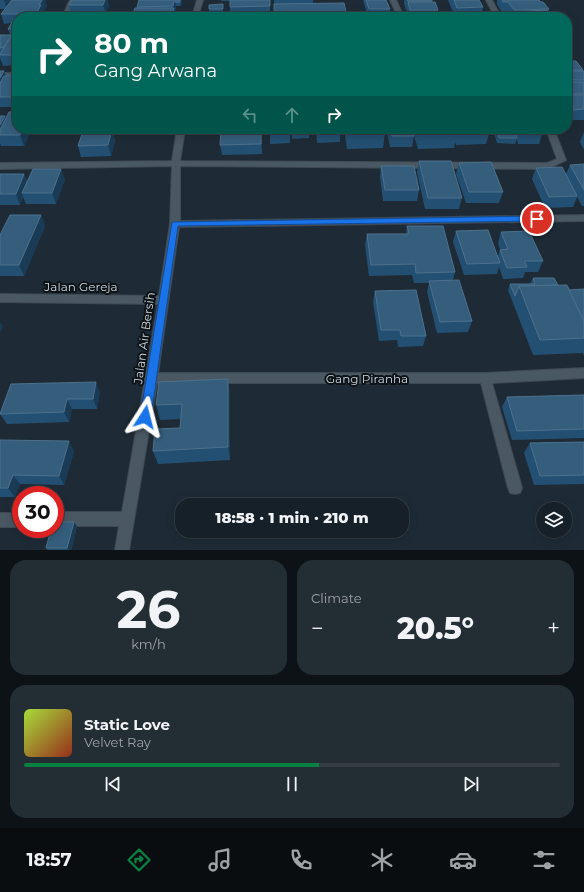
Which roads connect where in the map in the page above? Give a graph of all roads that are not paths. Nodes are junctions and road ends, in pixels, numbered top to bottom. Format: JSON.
{"nodes":[{"id":1,"x":73,"y":0,"type":"edge"},
{"id":2,"x":200,"y":0,"type":"edge"},
{"id":3,"x":392,"y":0,"type":"edge"},
{"id":4,"x":489,"y":0,"type":"edge"},
{"id":5,"x":67,"y":12,"type":"edge"},
{"id":6,"x":196,"y":12,"type":"edge"},
{"id":7,"x":398,"y":12,"type":"edge"},
{"id":8,"x":495,"y":12,"type":"edge"},
{"id":9,"x":0,"y":75,"type":"edge"},
{"id":10,"x":12,"y":75,"type":"edge"},
{"id":11,"x":180,"y":134,"type":"edge"},
{"id":12,"x":552,"y":134,"type":"edge"},
{"id":13,"x":176,"y":163,"type":"junction"},
{"id":14,"x":0,"y":166,"type":"edge"},
{"id":15,"x":584,"y":218,"type":"edge"},
{"id":16,"x":175,"y":224,"type":"junction"},
{"id":17,"x":0,"y":298,"type":"edge"},
{"id":18,"x":162,"y":300,"type":"junction"},
{"id":19,"x":584,"y":373,"type":"edge"},
{"id":20,"x":151,"y":378,"type":"junction"},
{"id":21,"x":485,"y":378,"type":"junction"},
{"id":22,"x":515,"y":488,"type":"dead end"},
{"id":23,"x":127,"y":519,"type":"junction"},
{"id":24,"x":0,"y":520,"type":"edge"},
{"id":25,"x":12,"y":520,"type":"edge"},
{"id":26,"x":64,"y":520,"type":"edge"},
{"id":27,"x":122,"y":550,"type":"edge"}],
"edges":[{"from":1,"to":5,"type":"street"},
{"from":2,"to":6,"type":"street"},
{"from":3,"to":7,"type":"street"},
{"from":4,"to":8,"type":"street"},
{"from":9,"to":10,"type":"street"},
{"from":11,"to":13,"type":"street","name":"Jalan Air Bersih"},
{"from":12,"to":13,"type":"street"},
{"from":13,"to":14,"type":"street"},
{"from":13,"to":16,"type":"street","name":"Jalan Air Bersih"},
{"from":15,"to":16,"type":"street"},
{"from":16,"to":18,"type":"street","name":"Jalan Air Bersih"},
{"from":17,"to":18,"type":"street","name":"Jalan Gereja"},
{"from":18,"to":20,"type":"street","name":"Jalan Air Bersih"},
{"from":19,"to":21,"type":"street","name":"Gang Piranha"},
{"from":20,"to":21,"type":"street","name":"Gang Piranha"},
{"from":20,"to":23,"type":"street","name":"Jalan Air Bersih"},
{"from":21,"to":22,"type":"street"},
{"from":23,"to":26,"type":"street"},
{"from":23,"to":27,"type":"street","name":"Jalan Air Bersih"},
{"from":24,"to":25,"type":"street"}]}
